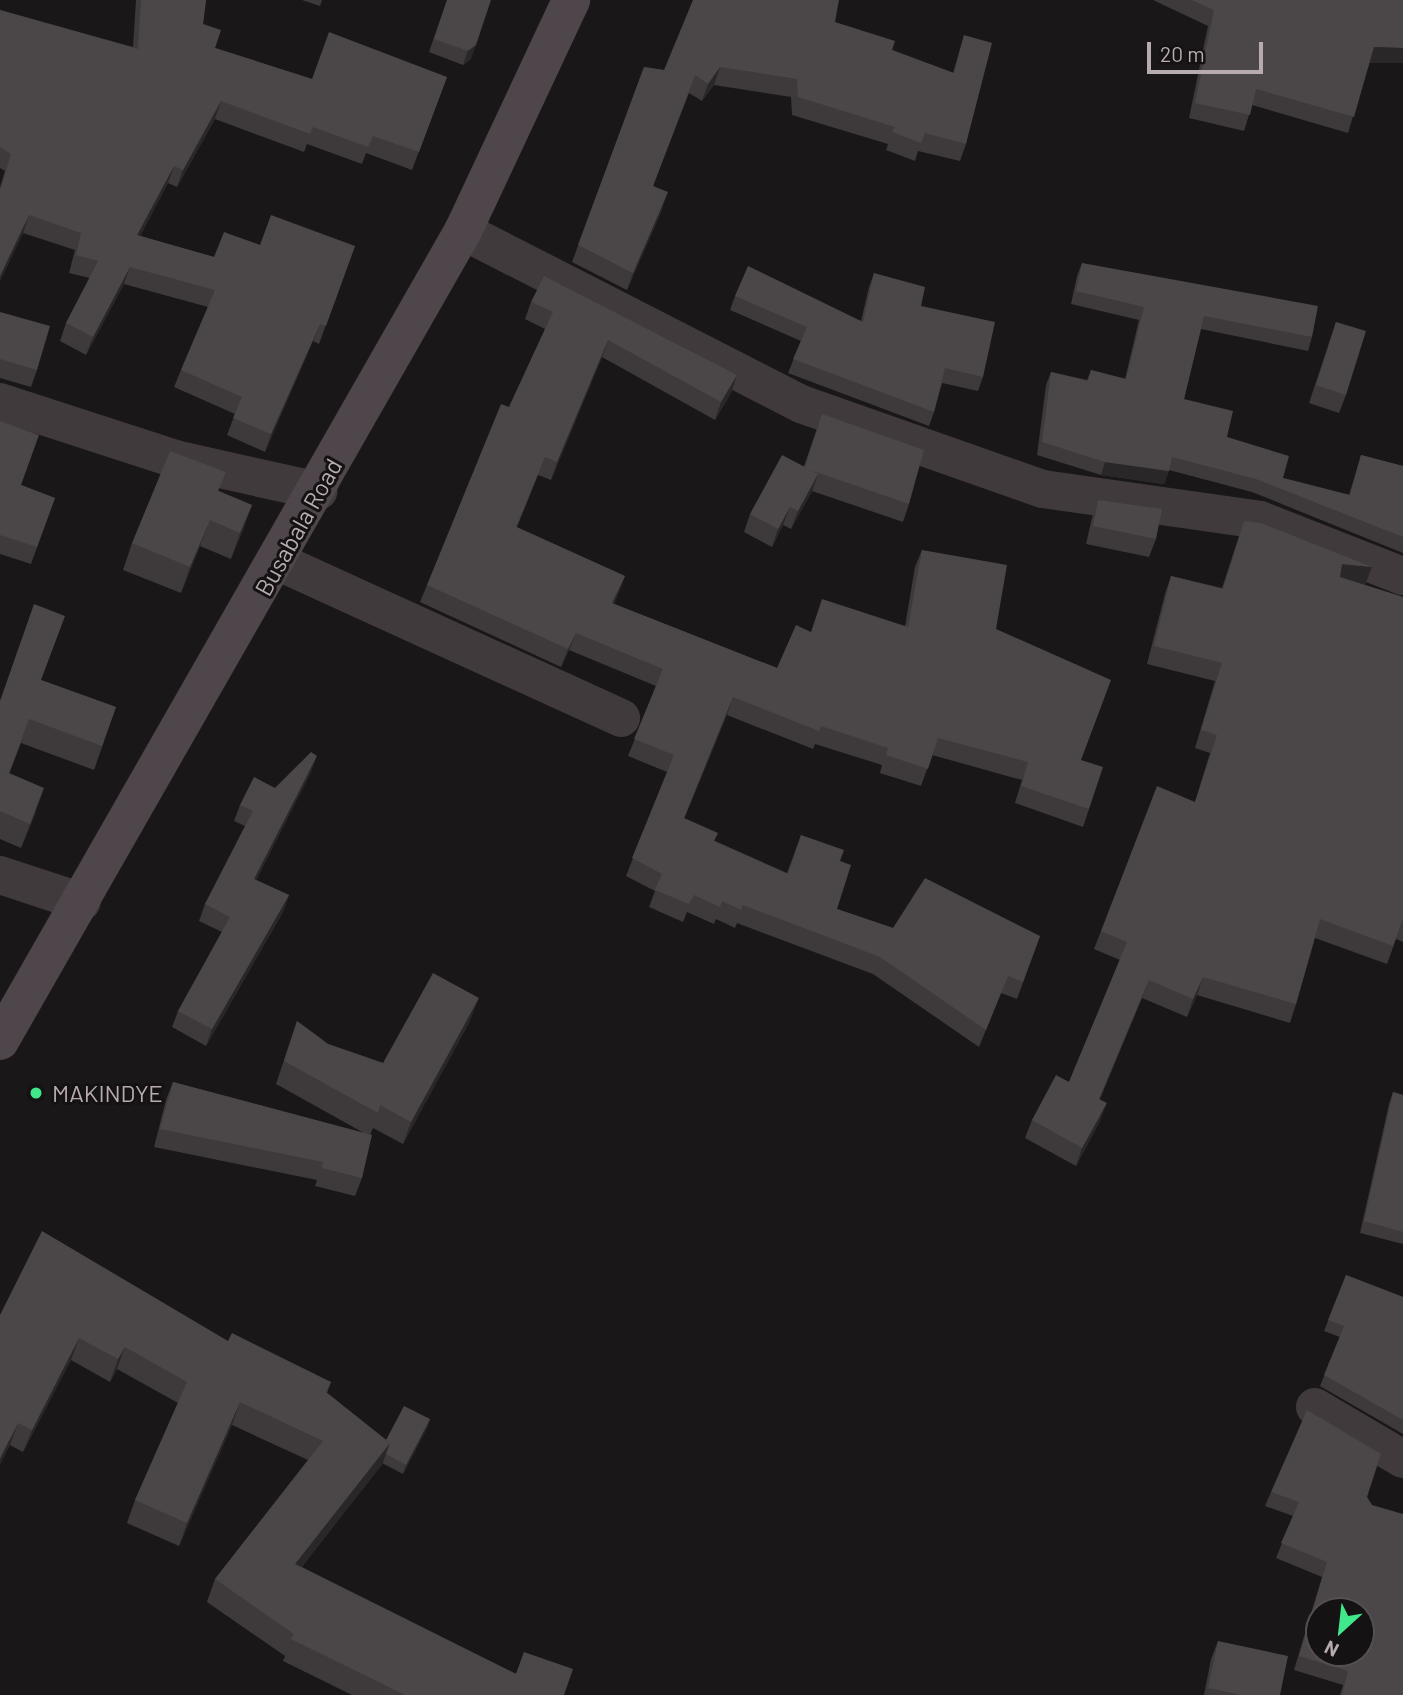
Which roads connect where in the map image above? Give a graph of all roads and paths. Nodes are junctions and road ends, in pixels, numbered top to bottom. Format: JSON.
{"nodes":[{"id":1,"x":570,"y":0,"type":"edge"},
{"id":2,"x":463,"y":230,"type":"junction"},
{"id":3,"x":0,"y":402,"type":"edge"},
{"id":4,"x":318,"y":491,"type":"junction"},
{"id":5,"x":279,"y":562,"type":"junction"},
{"id":6,"x":1403,"y":576,"type":"edge"},
{"id":7,"x":621,"y":718,"type":"dead end"},
{"id":8,"x":0,"y":875,"type":"edge"},
{"id":9,"x":82,"y":902,"type":"junction"},
{"id":10,"x":0,"y":1041,"type":"edge"},
{"id":11,"x":1315,"y":1407,"type":"dead end"},
{"id":12,"x":1403,"y":1459,"type":"edge"}],
"edges":[{"from":1,"to":2,"type":"street","name":"Busabala Road"},
{"from":2,"to":4,"type":"street","name":"Busabala Road"},
{"from":2,"to":6,"type":"street"},
{"from":3,"to":4,"type":"street"},
{"from":4,"to":5,"type":"street","name":"Busabala Road"},
{"from":5,"to":7,"type":"street"},
{"from":5,"to":9,"type":"street","name":"Busabala Road"},
{"from":8,"to":9,"type":"street"},
{"from":9,"to":10,"type":"street","name":"Busabala Road"},
{"from":11,"to":12,"type":"street"}]}
